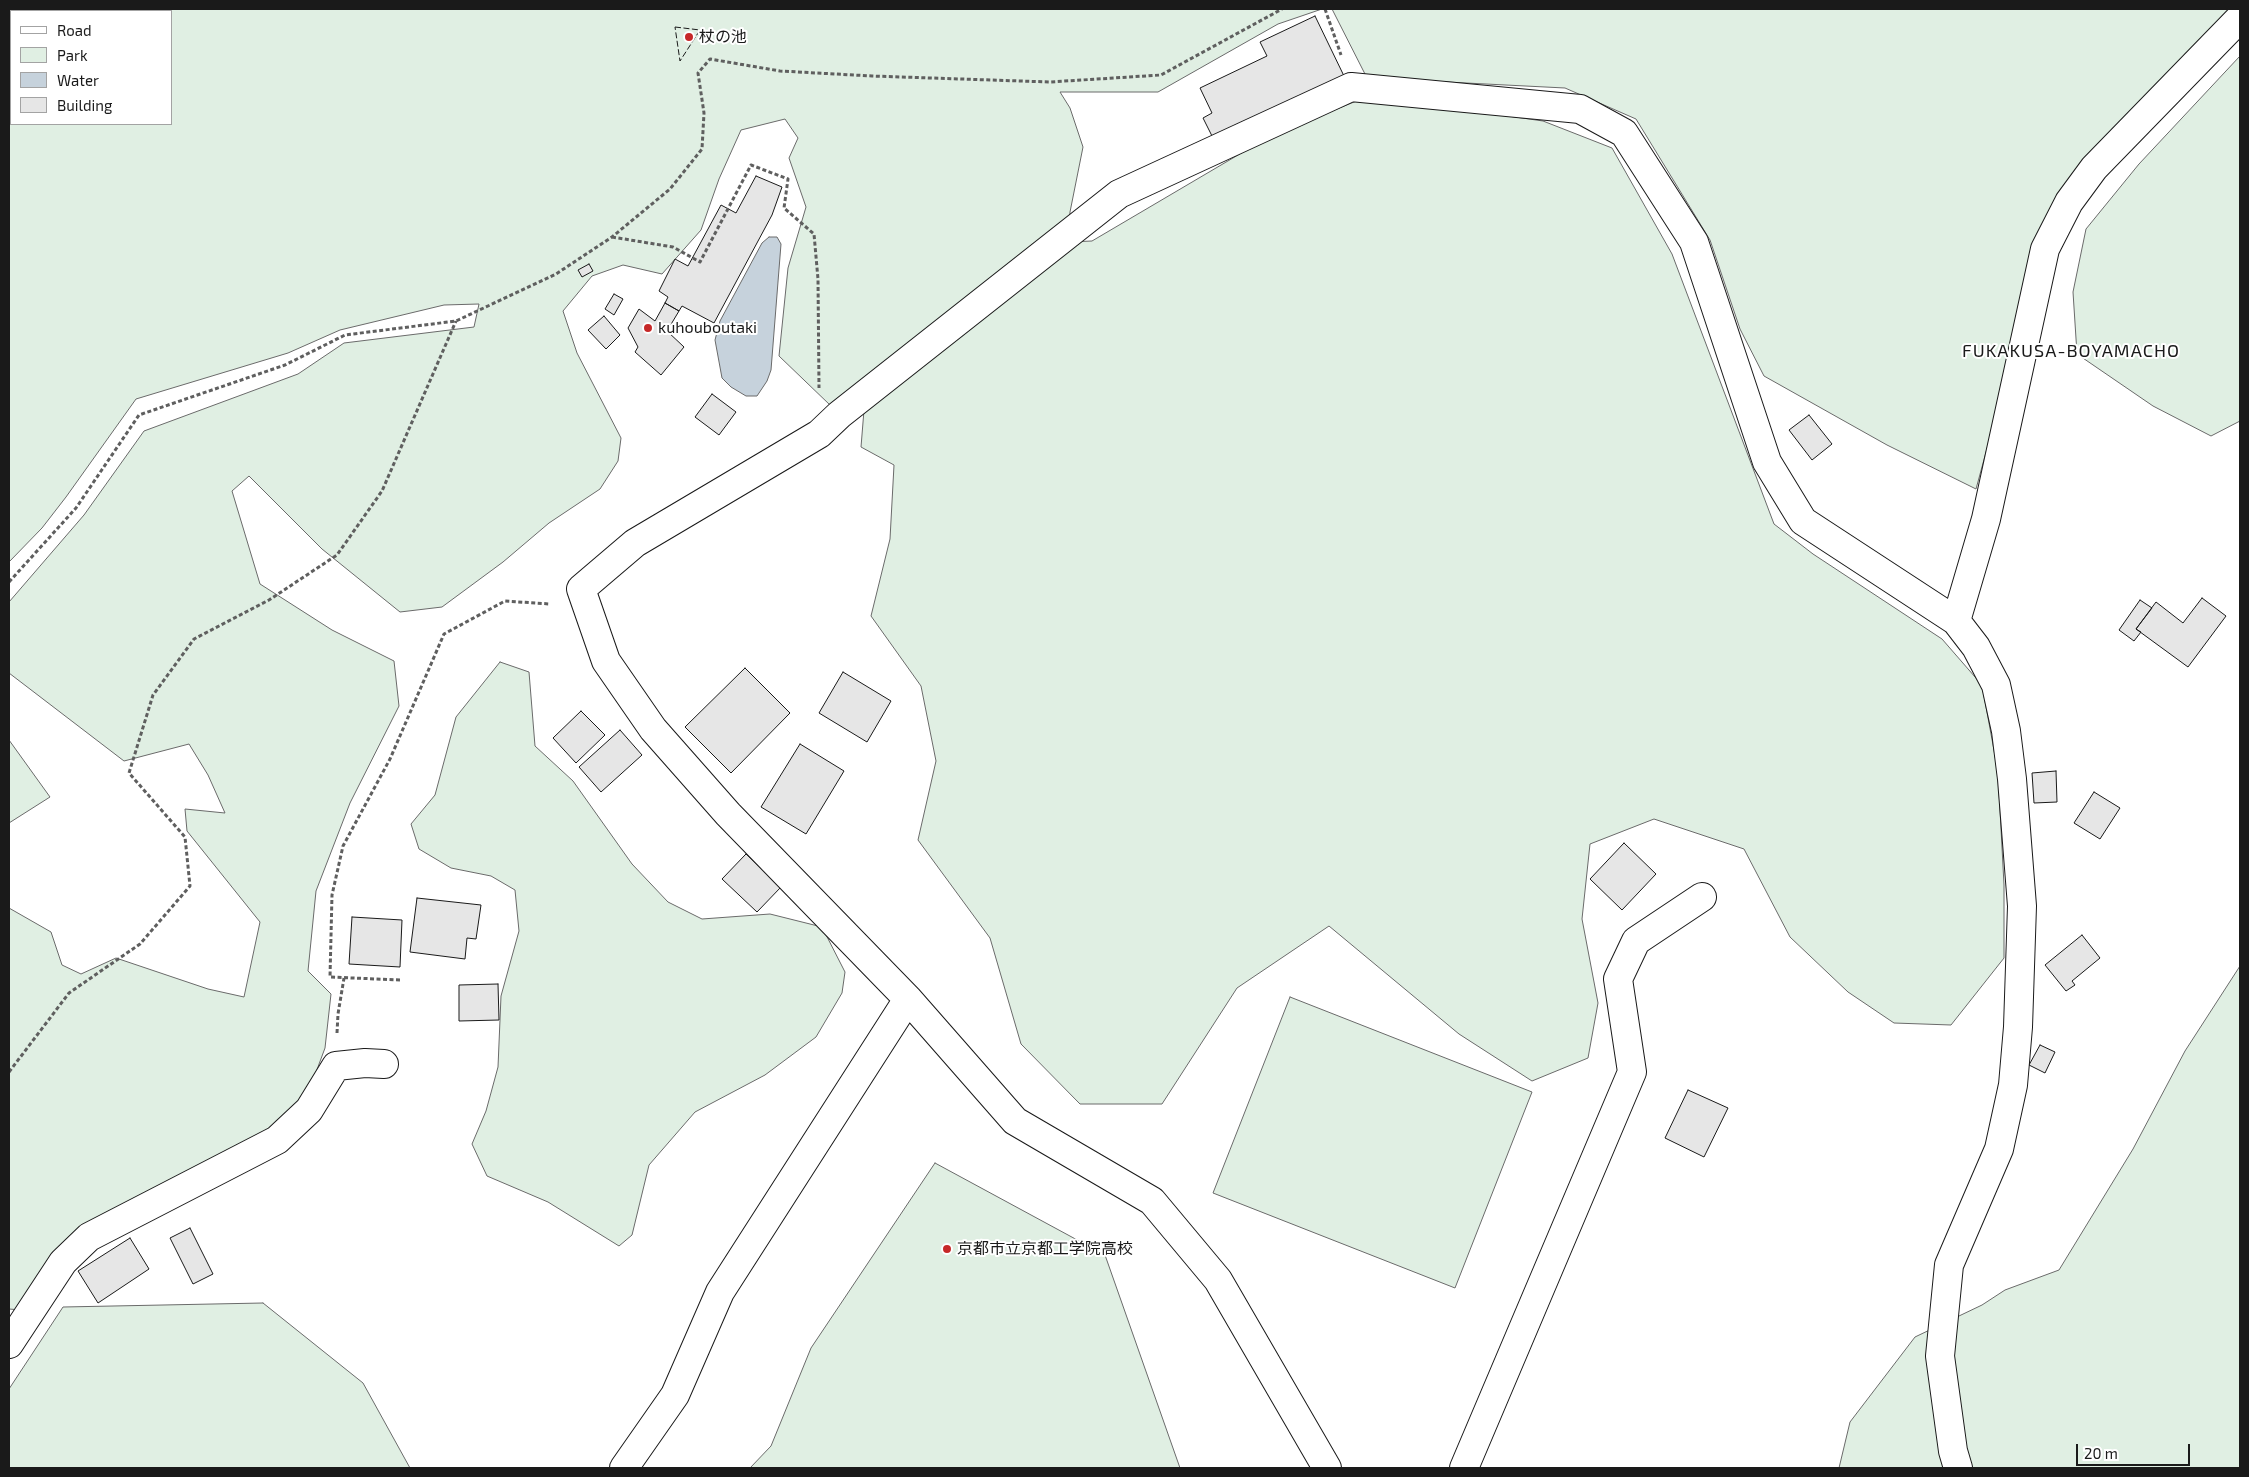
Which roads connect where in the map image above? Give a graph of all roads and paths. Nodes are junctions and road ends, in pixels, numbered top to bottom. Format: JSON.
{"nodes":[{"id":1,"x":1282,"y":9,"type":"edge"},
{"id":2,"x":1325,"y":9,"type":"edge"},
{"id":3,"x":2240,"y":18,"type":"edge"},
{"id":4,"x":1351,"y":87,"type":"junction"},
{"id":5,"x":612,"y":237,"type":"junction"},
{"id":6,"x":456,"y":321,"type":"junction"},
{"id":7,"x":819,"y":434,"type":"junction"},
{"id":8,"x":9,"y":582,"type":"edge"},
{"id":9,"x":581,"y":588,"type":"junction"},
{"id":10,"x":1956,"y":621,"type":"junction"},
{"id":11,"x":1702,"y":897,"type":"dead end"},
{"id":12,"x":344,"y":978,"type":"junction"},
{"id":13,"x":400,"y":980,"type":"dead end"},
{"id":14,"x":908,"y":999,"type":"junction"},
{"id":15,"x":384,"y":1064,"type":"dead end"},
{"id":16,"x":336,"y":1066,"type":"junction"},
{"id":17,"x":9,"y":1072,"type":"edge"},
{"id":18,"x":9,"y":1344,"type":"edge"},
{"id":19,"x":624,"y":1468,"type":"edge"},
{"id":20,"x":1327,"y":1468,"type":"edge"},
{"id":21,"x":1464,"y":1468,"type":"edge"},
{"id":22,"x":1958,"y":1468,"type":"edge"}],
"edges":[{"from":1,"to":5,"type":"path"},
{"from":2,"to":4,"type":"path"},
{"from":3,"to":10,"type":"street"},
{"from":4,"to":7,"type":"street"},
{"from":4,"to":10,"type":"street"},
{"from":5,"to":6,"type":"path"},
{"from":5,"to":7,"type":"path"},
{"from":6,"to":8,"type":"path"},
{"from":6,"to":17,"type":"path"},
{"from":7,"to":9,"type":"street"},
{"from":9,"to":12,"type":"path"},
{"from":9,"to":14,"type":"street"},
{"from":10,"to":22,"type":"street"},
{"from":11,"to":21,"type":"street"},
{"from":12,"to":13,"type":"path"},
{"from":12,"to":16,"type":"path"},
{"from":14,"to":19,"type":"street"},
{"from":14,"to":20,"type":"street"},
{"from":15,"to":16,"type":"street"},
{"from":16,"to":18,"type":"street"}]}
